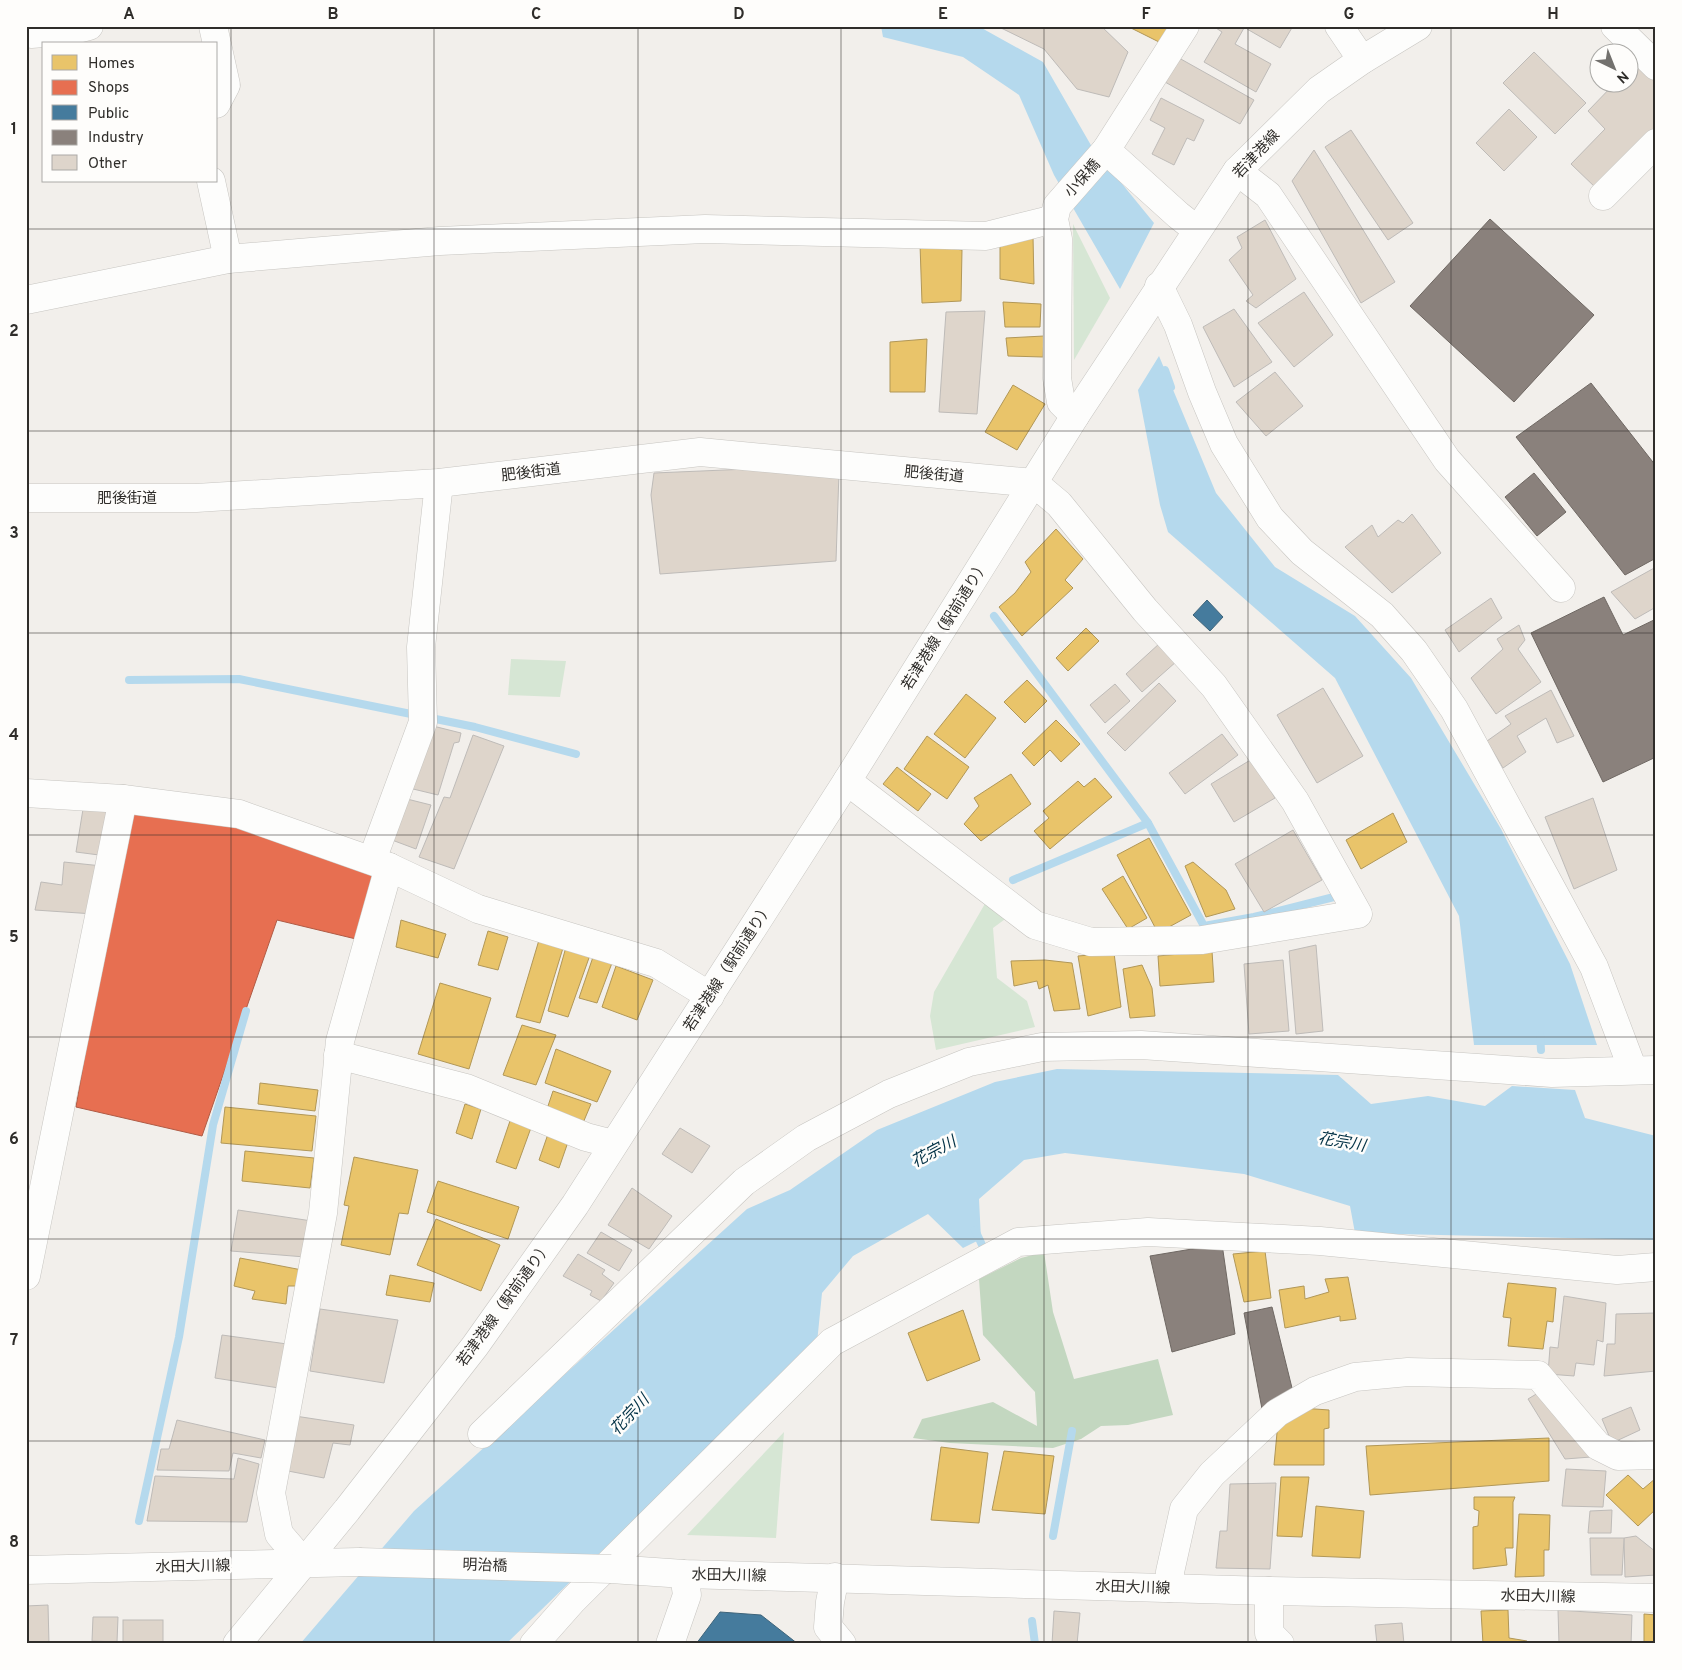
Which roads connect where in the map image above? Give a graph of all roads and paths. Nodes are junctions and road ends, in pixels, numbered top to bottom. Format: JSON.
{"nodes":[{"id":1,"x":30,"y":26,"type":"edge"},
{"id":2,"x":89,"y":26,"type":"edge"},
{"id":3,"x":213,"y":26,"type":"edge"},
{"id":4,"x":1185,"y":26,"type":"edge"},
{"id":5,"x":1339,"y":26,"type":"edge"},
{"id":6,"x":1418,"y":26,"type":"edge"},
{"id":7,"x":1615,"y":26,"type":"edge"},
{"id":8,"x":216,"y":42,"type":"edge"},
{"id":9,"x":218,"y":49,"type":"edge"},
{"id":10,"x":1362,"y":60,"type":"junction"},
{"id":11,"x":1656,"y":66,"type":"edge"},
{"id":12,"x":218,"y":100,"type":"edge"},
{"id":13,"x":1656,"y":143,"type":"edge"},
{"id":14,"x":1106,"y":150,"type":"junction"},
{"id":15,"x":1237,"y":171,"type":"junction"},
{"id":16,"x":211,"y":182,"type":"edge"},
{"id":17,"x":1603,"y":196,"type":"dead end"},
{"id":18,"x":1056,"y":213,"type":"junction"},
{"id":19,"x":1197,"y":230,"type":"junction"},
{"id":20,"x":228,"y":259,"type":"junction"},
{"id":21,"x":1153,"y":296,"type":"junction"},
{"id":22,"x":26,"y":300,"type":"edge"},
{"id":23,"x":1120,"y":348,"type":"joint"},
{"id":24,"x":1076,"y":416,"type":"junction"},
{"id":25,"x":439,"y":483,"type":"junction"},
{"id":26,"x":1034,"y":483,"type":"junction"},
{"id":27,"x":26,"y":498,"type":"edge"},
{"id":28,"x":1560,"y":588,"type":"dead end"},
{"id":29,"x":847,"y":781,"type":"junction"},
{"id":30,"x":26,"y":793,"type":"edge"},
{"id":31,"x":123,"y":800,"type":"junction"},
{"id":32,"x":381,"y":864,"type":"junction"},
{"id":33,"x":710,"y":996,"type":"junction"},
{"id":34,"x":338,"y":1056,"type":"junction"},
{"id":35,"x":1645,"y":1070,"type":"edge"},
{"id":36,"x":613,"y":1144,"type":"junction"},
{"id":37,"x":1656,"y":1267,"type":"edge"},
{"id":38,"x":26,"y":1276,"type":"edge"},
{"id":39,"x":482,"y":1434,"type":"dead end"},
{"id":40,"x":1656,"y":1454,"type":"edge"},
{"id":41,"x":359,"y":1562,"type":"joint"},
{"id":42,"x":304,"y":1563,"type":"junction"},
{"id":43,"x":611,"y":1569,"type":"joint"},
{"id":44,"x":26,"y":1570,"type":"edge"},
{"id":45,"x":684,"y":1574,"type":"junction"},
{"id":46,"x":835,"y":1578,"type":"junction"},
{"id":47,"x":1170,"y":1588,"type":"junction"},
{"id":48,"x":1269,"y":1591,"type":"junction"},
{"id":49,"x":1656,"y":1598,"type":"edge"},
{"id":50,"x":237,"y":1644,"type":"edge"},
{"id":51,"x":534,"y":1644,"type":"edge"},
{"id":52,"x":670,"y":1644,"type":"edge"},
{"id":53,"x":842,"y":1644,"type":"edge"},
{"id":54,"x":1280,"y":1644,"type":"edge"}],
"edges":[{"from":1,"to":2,"type":"street"},
{"from":3,"to":8,"type":"street"},
{"from":4,"to":14,"type":"street","name":"小保橋"},
{"from":5,"to":10,"type":"street"},
{"from":6,"to":10,"type":"street","name":"若津港線"},
{"from":7,"to":11,"type":"street"},
{"from":9,"to":12,"type":"street"},
{"from":10,"to":15,"type":"street","name":"若津港線"},
{"from":13,"to":17,"type":"street"},
{"from":14,"to":18,"type":"street","name":"小保橋"},
{"from":14,"to":19,"type":"street"},
{"from":15,"to":19,"type":"street","name":"若津港線"},
{"from":15,"to":28,"type":"street"},
{"from":16,"to":20,"type":"street"},
{"from":18,"to":20,"type":"street"},
{"from":18,"to":24,"type":"street"},
{"from":19,"to":21,"type":"street","name":"若津港線"},
{"from":20,"to":22,"type":"street"},
{"from":21,"to":23,"type":"street","name":"若津港線"},
{"from":21,"to":35,"type":"street"},
{"from":23,"to":24,"type":"street","name":"若津港線（駅前通り）"},
{"from":24,"to":26,"type":"street","name":"若津港線（駅前通り）"},
{"from":25,"to":26,"type":"street","name":"肥後街道"},
{"from":25,"to":27,"type":"street","name":"肥後街道"},
{"from":25,"to":32,"type":"street"},
{"from":26,"to":29,"type":"street","name":"若津港線（駅前通り）"},
{"from":26,"to":29,"type":"street"},
{"from":29,"to":33,"type":"street","name":"若津港線（駅前通り）"},
{"from":30,"to":31,"type":"street"},
{"from":31,"to":32,"type":"street"},
{"from":31,"to":38,"type":"street"},
{"from":32,"to":33,"type":"street"},
{"from":32,"to":34,"type":"street"},
{"from":33,"to":36,"type":"street","name":"若津港線（駅前通り）"},
{"from":34,"to":36,"type":"street"},
{"from":34,"to":42,"type":"street"},
{"from":35,"to":39,"type":"street"},
{"from":36,"to":42,"type":"street","name":"若津港線（駅前通り）"},
{"from":37,"to":51,"type":"street"},
{"from":40,"to":47,"type":"street"},
{"from":41,"to":42,"type":"street","name":"水田大川線"},
{"from":41,"to":43,"type":"street","name":"明治橋","bridge":true},
{"from":42,"to":44,"type":"street","name":"水田大川線"},
{"from":42,"to":50,"type":"street","name":"若津港線（駅前通り）"},
{"from":43,"to":45,"type":"street","name":"水田大川線"},
{"from":45,"to":46,"type":"street","name":"水田大川線"},
{"from":45,"to":52,"type":"street"},
{"from":46,"to":47,"type":"street","name":"水田大川線"},
{"from":46,"to":53,"type":"street"},
{"from":47,"to":48,"type":"street","name":"水田大川線"},
{"from":48,"to":49,"type":"street","name":"水田大川線"},
{"from":48,"to":54,"type":"street"}]}
